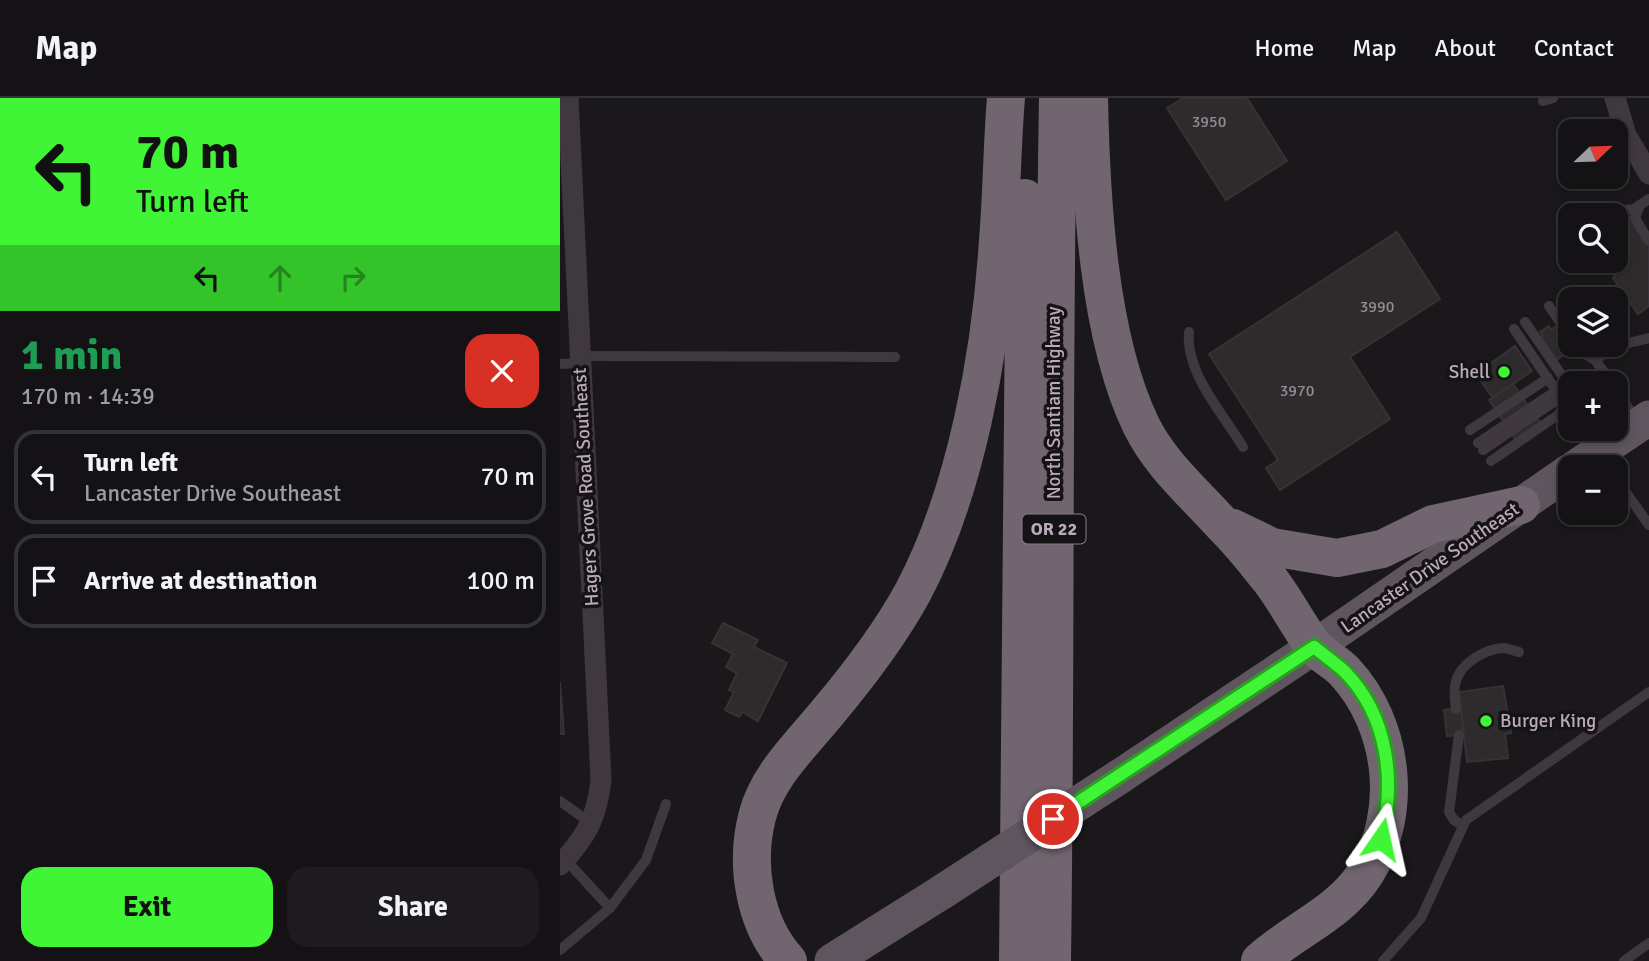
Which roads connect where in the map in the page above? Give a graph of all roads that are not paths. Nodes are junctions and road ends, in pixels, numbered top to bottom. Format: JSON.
{"nodes":[{"id":1,"x":568,"y":98,"type":"edge"},
{"id":2,"x":1006,"y":98,"type":"edge"},
{"id":3,"x":1025,"y":98,"type":"edge"},
{"id":4,"x":1058,"y":98,"type":"edge"},
{"id":5,"x":1088,"y":98,"type":"edge"},
{"id":6,"x":1615,"y":98,"type":"edge"},
{"id":7,"x":1649,"y":174,"type":"edge"},
{"id":8,"x":1645,"y":202,"type":"edge"},
{"id":9,"x":1628,"y":210,"type":"edge"},
{"id":10,"x":1649,"y":241,"type":"edge"},
{"id":11,"x":1549,"y":306,"type":"dead end"},
{"id":12,"x":1558,"y":319,"type":"edge"},
{"id":13,"x":1525,"y":322,"type":"dead end"},
{"id":14,"x":1514,"y":329,"type":"dead end"},
{"id":15,"x":1189,"y":332,"type":"dead end"},
{"id":16,"x":1649,"y":338,"type":"edge"},
{"id":17,"x":1628,"y":343,"type":"edge"},
{"id":18,"x":895,"y":357,"type":"dead end"},
{"id":19,"x":1590,"y":357,"type":"edge"},
{"id":20,"x":1600,"y":357,"type":"edge"},
{"id":21,"x":1595,"y":360,"type":"junction"},
{"id":22,"x":573,"y":361,"type":"edge"},
{"id":23,"x":1560,"y":371,"type":"edge"},
{"id":24,"x":1603,"y":371,"type":"edge"},
{"id":25,"x":1548,"y":378,"type":"junction"},
{"id":26,"x":1558,"y":392,"type":"edge"},
{"id":27,"x":1558,"y":403,"type":"edge"},
{"id":28,"x":1628,"y":403,"type":"edge"},
{"id":29,"x":1558,"y":405,"type":"edge"},
{"id":30,"x":1644,"y":421,"type":"edge"},
{"id":31,"x":1470,"y":430,"type":"dead end"},
{"id":32,"x":1481,"y":446,"type":"dead end"},
{"id":33,"x":1243,"y":447,"type":"dead end"},
{"id":34,"x":1599,"y":455,"type":"edge"},
{"id":35,"x":1491,"y":461,"type":"dead end"},
{"id":36,"x":1558,"y":482,"type":"edge"},
{"id":37,"x":1628,"y":498,"type":"edge"},
{"id":38,"x":1521,"y":505,"type":"junction"},
{"id":39,"x":1647,"y":517,"type":"edge"},
{"id":40,"x":1220,"y":522,"type":"junction"},
{"id":41,"x":1314,"y":647,"type":"junction"},
{"id":42,"x":1519,"y":652,"type":"dead end"},
{"id":43,"x":1649,"y":692,"type":"edge"},
{"id":44,"x":1455,"y":709,"type":"dead end"},
{"id":45,"x":1459,"y":735,"type":"dead end"},
{"id":46,"x":560,"y":801,"type":"edge"},
{"id":47,"x":666,"y":803,"type":"dead end"},
{"id":48,"x":592,"y":824,"type":"junction"},
{"id":49,"x":1464,"y":826,"type":"junction"},
{"id":50,"x":563,"y":862,"type":"edge"},
{"id":51,"x":610,"y":908,"type":"junction"},
{"id":52,"x":1649,"y":943,"type":"edge"},
{"id":53,"x":560,"y":950,"type":"edge"},
{"id":54,"x":788,"y":961,"type":"edge"},
{"id":55,"x":832,"y":961,"type":"edge"},
{"id":56,"x":1018,"y":961,"type":"edge"},
{"id":57,"x":1052,"y":961,"type":"edge"},
{"id":58,"x":1260,"y":961,"type":"edge"},
{"id":59,"x":1383,"y":961,"type":"edge"},
{"id":60,"x":1624,"y":961,"type":"edge"}],
"edges":[{"from":1,"to":22,"type":"street","name":"Hagers Grove Road Southeast"},
{"from":2,"to":54,"type":"highway"},
{"from":3,"to":56,"type":"highway","name":"North Santiam Highway","number":"OR 22"},
{"from":4,"to":57,"type":"highway","name":"North Santiam Highway","number":"OR 22"},
{"from":5,"to":40,"type":"highway"},
{"from":6,"to":7,"type":"street"},
{"from":8,"to":9,"type":"lane"},
{"from":8,"to":10,"type":"lane"},
{"from":11,"to":12,"type":"lane"},
{"from":13,"to":23,"type":"lane"},
{"from":14,"to":25,"type":"lane"},
{"from":15,"to":33,"type":"lane"},
{"from":16,"to":17,"type":"lane"},
{"from":18,"to":22,"type":"lane"},
{"from":19,"to":21,"type":"lane"},
{"from":20,"to":21,"type":"lane"},
{"from":21,"to":24,"type":"lane"},
{"from":22,"to":48,"type":"street","name":"Hagers Grove Road Southeast"},
{"from":25,"to":26,"type":"lane"},
{"from":25,"to":31,"type":"lane"},
{"from":27,"to":32,"type":"lane"},
{"from":28,"to":30,"type":"lane"},
{"from":29,"to":35,"type":"lane"},
{"from":30,"to":34,"type":"main road","name":"Lancaster Drive Southeast"},
{"from":36,"to":38,"type":"main road","name":"Lancaster Drive Southeast"},
{"from":37,"to":39,"type":"lane"},
{"from":38,"to":40,"type":"highway"},
{"from":38,"to":41,"type":"main road","name":"Lancaster Drive Southeast"},
{"from":40,"to":41,"type":"highway"},
{"from":41,"to":55,"type":"main road","name":"Lancaster Drive Southeast","bridge":true},
{"from":41,"to":58,"type":"highway"},
{"from":42,"to":44,"type":"lane"},
{"from":43,"to":49,"type":"lane"},
{"from":45,"to":49,"type":"lane"},
{"from":46,"to":48,"type":"lane"},
{"from":47,"to":51,"type":"lane"},
{"from":48,"to":50,"type":"street","name":"Hagers Grove Road Southeast"},
{"from":49,"to":59,"type":"lane"},
{"from":50,"to":51,"type":"lane"},
{"from":51,"to":53,"type":"lane"},
{"from":52,"to":60,"type":"lane"}]}
